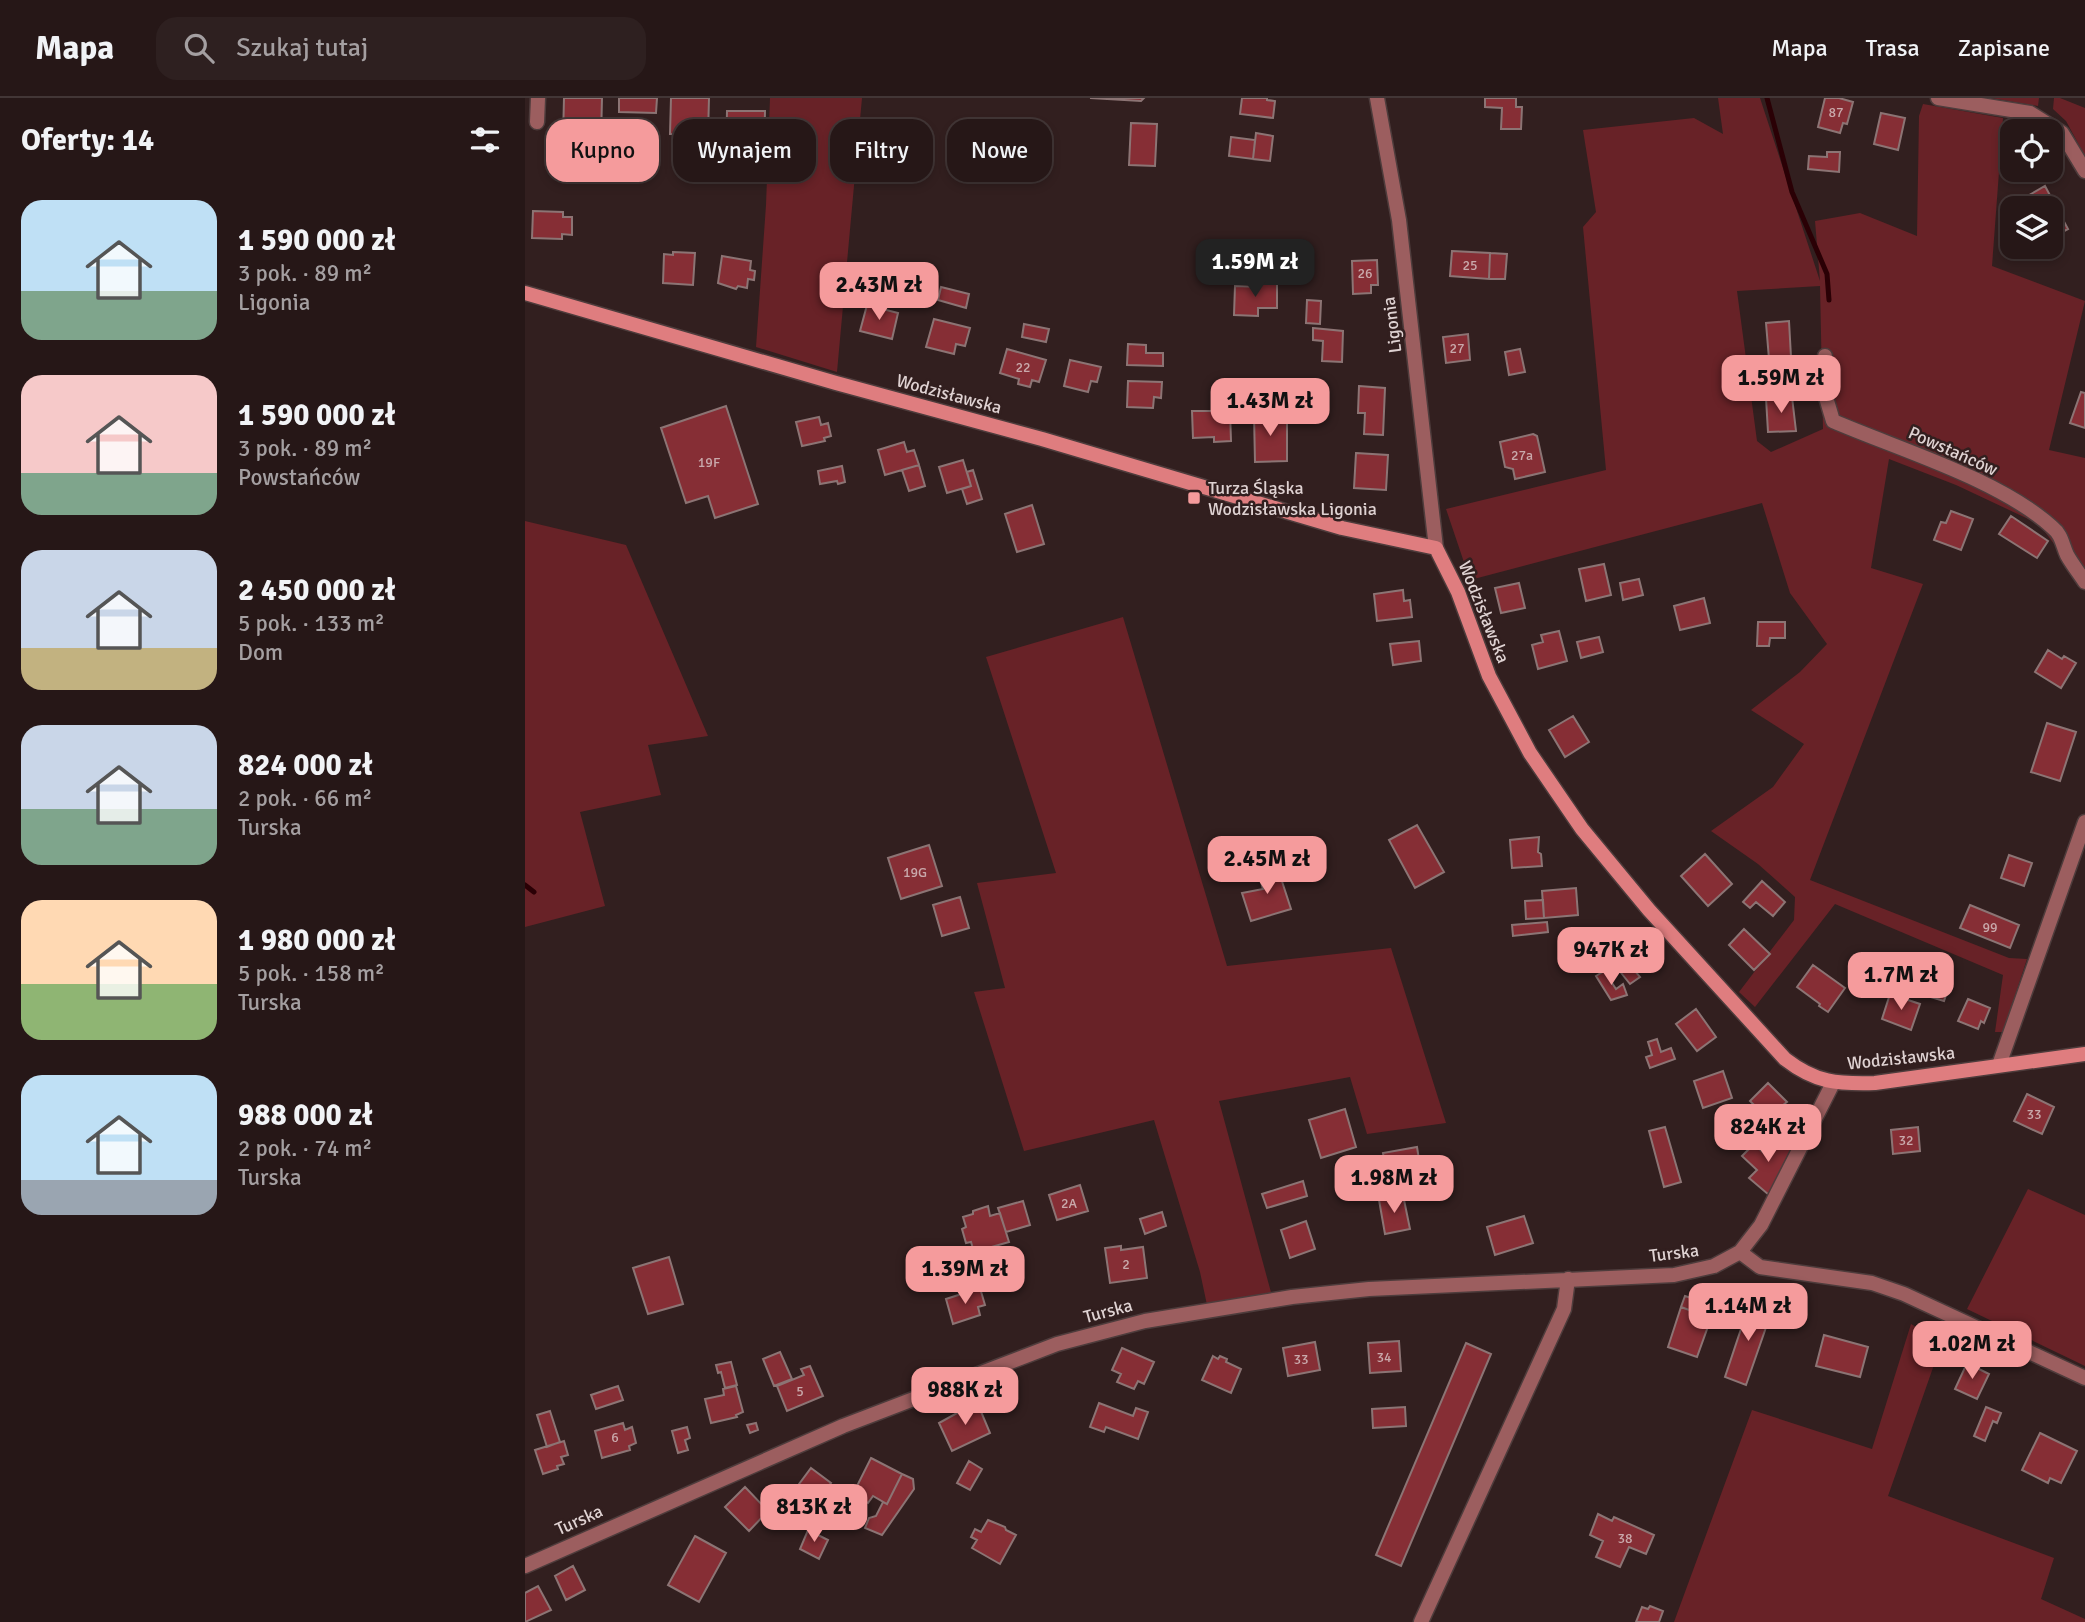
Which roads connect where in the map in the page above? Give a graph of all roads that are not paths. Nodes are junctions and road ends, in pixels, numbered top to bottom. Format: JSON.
{"nodes":[{"id":1,"x":538,"y":98,"type":"edge"},
{"id":2,"x":1377,"y":98,"type":"edge"},
{"id":3,"x":1938,"y":98,"type":"edge"},
{"id":4,"x":537,"y":122,"type":"dead end"},
{"id":5,"x":2085,"y":171,"type":"edge"},
{"id":6,"x":525,"y":293,"type":"edge"},
{"id":7,"x":1825,"y":356,"type":"dead end"},
{"id":8,"x":1436,"y":548,"type":"junction"},
{"id":9,"x":2085,"y":582,"type":"edge"},
{"id":10,"x":2085,"y":822,"type":"edge"},
{"id":11,"x":2085,"y":1054,"type":"edge"},
{"id":12,"x":1999,"y":1065,"type":"junction"},
{"id":13,"x":1833,"y":1083,"type":"junction"},
{"id":14,"x":1739,"y":1252,"type":"junction"},
{"id":15,"x":1568,"y":1279,"type":"junction"},
{"id":16,"x":2085,"y":1378,"type":"edge"},
{"id":17,"x":525,"y":1566,"type":"edge"},
{"id":18,"x":1421,"y":1622,"type":"edge"}],
"edges":[{"from":1,"to":4,"type":"street"},
{"from":2,"to":8,"type":"street","name":"Ligonia"},
{"from":3,"to":5,"type":"street"},
{"from":6,"to":8,"type":"street","name":"Wodzisławska"},
{"from":7,"to":9,"type":"street","name":"Powstańców"},
{"from":8,"to":13,"type":"street","name":"Wodzisławska"},
{"from":10,"to":12,"type":"street"},
{"from":11,"to":12,"type":"street","name":"Wodzisławska"},
{"from":12,"to":13,"type":"street","name":"Wodzisławska"},
{"from":13,"to":14,"type":"street","name":"Turska"},
{"from":14,"to":15,"type":"street","name":"Turska"},
{"from":14,"to":16,"type":"street"},
{"from":15,"to":17,"type":"street","name":"Turska"},
{"from":15,"to":18,"type":"street"}]}
